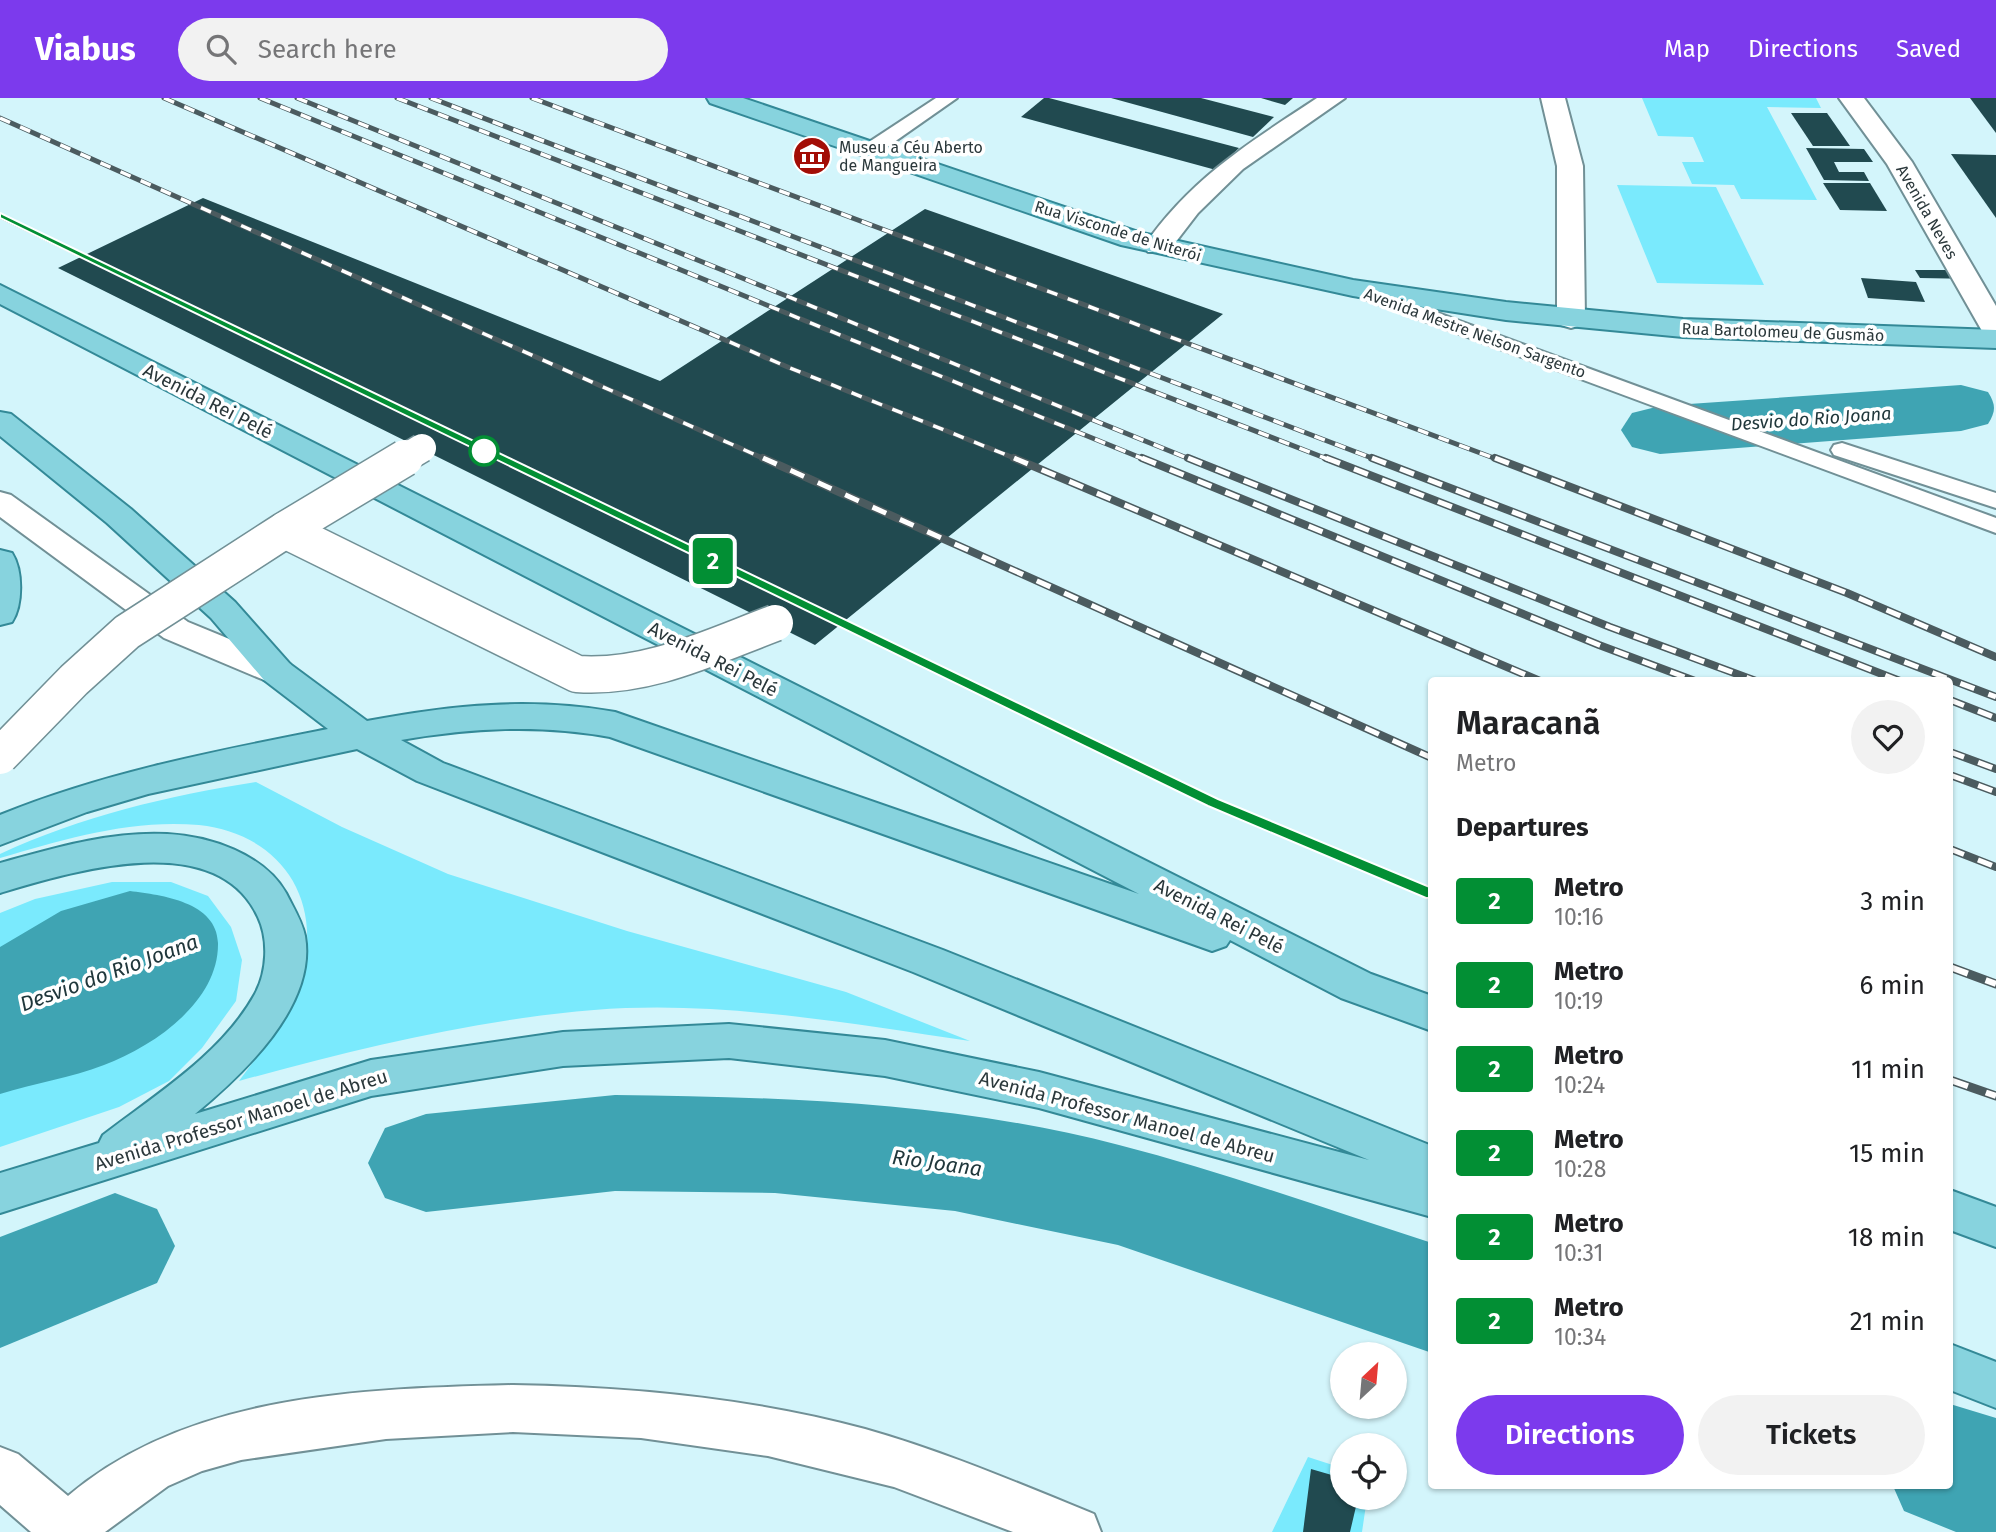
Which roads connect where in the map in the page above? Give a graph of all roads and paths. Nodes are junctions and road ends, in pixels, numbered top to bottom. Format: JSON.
{"nodes":[{"id":1,"x":719,"y":98,"type":"edge"},
{"id":2,"x":948,"y":98,"type":"edge"},
{"id":3,"x":1333,"y":98,"type":"edge"},
{"id":4,"x":1553,"y":98,"type":"edge"},
{"id":5,"x":1851,"y":98,"type":"edge"},
{"id":6,"x":870,"y":150,"type":"junction"},
{"id":7,"x":1158,"y":246,"type":"junction"},
{"id":8,"x":1353,"y":288,"type":"junction"},
{"id":9,"x":0,"y":293,"type":"edge"},
{"id":10,"x":1571,"y":319,"type":"junction"},
{"id":11,"x":1996,"y":331,"type":"edge"},
{"id":12,"x":1996,"y":339,"type":"edge"},
{"id":13,"x":0,"y":421,"type":"edge"},
{"id":14,"x":422,"y":448,"type":"dead end"},
{"id":15,"x":1996,"y":500,"type":"edge"},
{"id":16,"x":0,"y":502,"type":"edge"},
{"id":17,"x":1996,"y":526,"type":"edge"},
{"id":18,"x":285,"y":530,"type":"junction"},
{"id":19,"x":0,"y":560,"type":"edge"},
{"id":20,"x":0,"y":614,"type":"edge"},
{"id":21,"x":775,"y":623,"type":"dead end"},
{"id":22,"x":277,"y":672,"type":"junction"},
{"id":23,"x":361,"y":735,"type":"junction"},
{"id":24,"x":0,"y":756,"type":"edge"},
{"id":25,"x":0,"y":831,"type":"edge"},
{"id":26,"x":0,"y":878,"type":"edge"},
{"id":27,"x":1356,"y":986,"type":"junction"},
{"id":28,"x":1428,"y":1013,"type":"edge"},
{"id":29,"x":100,"y":1162,"type":"junction"},
{"id":30,"x":1428,"y":1164,"type":"edge"},
{"id":31,"x":0,"y":1194,"type":"edge"},
{"id":32,"x":1428,"y":1196,"type":"edge"},
{"id":33,"x":1953,"y":1211,"type":"edge"},
{"id":34,"x":1996,"y":1227,"type":"edge"},
{"id":35,"x":1953,"y":1368,"type":"edge"},
{"id":36,"x":1996,"y":1385,"type":"edge"},
{"id":37,"x":0,"y":1472,"type":"edge"},
{"id":38,"x":1075,"y":1532,"type":"edge"}],
"edges":[{"from":1,"to":6,"type":"main road","name":"Rua Visconde de Niterói"},
{"from":2,"to":6,"type":"lane"},
{"from":3,"to":7,"type":"street"},
{"from":4,"to":10,"type":"street"},
{"from":5,"to":11,"type":"street","name":"Avenida Neves"},
{"from":6,"to":7,"type":"main road","name":"Rua Visconde de Niterói"},
{"from":7,"to":8,"type":"main road","name":"Rua Visconde de Niterói"},
{"from":8,"to":10,"type":"main road","name":"Rua Visconde de Niterói"},
{"from":8,"to":15,"type":"lane","name":"Avenida Mestre Nelson Sargento"},
{"from":8,"to":17,"type":"lane","name":"Avenida Mestre Nelson Sargento"},
{"from":9,"to":27,"type":"main road","name":"Avenida Rei Pelé"},
{"from":10,"to":12,"type":"main road","name":"Rua Bartolomeu de Gusmão"},
{"from":13,"to":22,"type":"main road"},
{"from":14,"to":18,"type":"street","bridge":true},
{"from":16,"to":22,"type":"street"},
{"from":18,"to":21,"type":"street","bridge":true},
{"from":18,"to":24,"type":"street","bridge":true},
{"from":19,"to":20,"type":"main road"},
{"from":22,"to":23,"type":"main road"},
{"from":23,"to":25,"type":"main road"},
{"from":23,"to":27,"type":"main road"},
{"from":23,"to":30,"type":"main road"},
{"from":26,"to":29,"type":"main road"},
{"from":27,"to":28,"type":"main road","name":"Avenida Rei Pelé"},
{"from":29,"to":31,"type":"main road","name":"Avenida Professor Manoel de Abreu"},
{"from":29,"to":32,"type":"main road","name":"Avenida Professor Manoel de Abreu"},
{"from":33,"to":34,"type":"main road"},
{"from":35,"to":36,"type":"main road"},
{"from":37,"to":38,"type":"street"}]}
